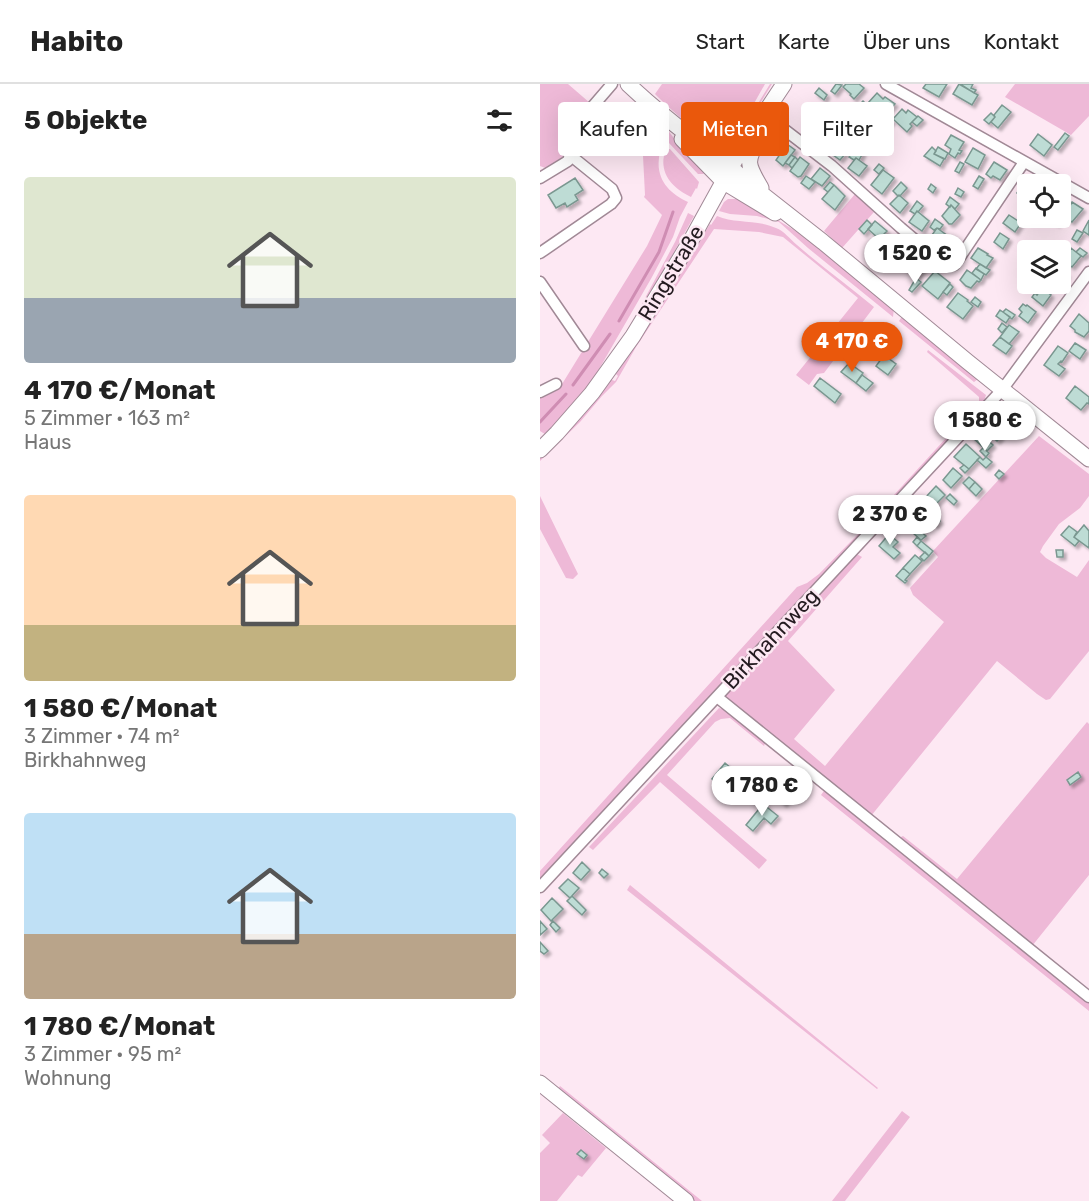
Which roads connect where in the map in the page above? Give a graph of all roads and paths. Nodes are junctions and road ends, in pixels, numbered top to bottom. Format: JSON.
{"nodes":[{"id":1,"x":612,"y":84,"type":"edge"},
{"id":2,"x":628,"y":84,"type":"edge"},
{"id":3,"x":784,"y":84,"type":"edge"},
{"id":4,"x":886,"y":84,"type":"edge"},
{"id":5,"x":596,"y":102,"type":"edge"},
{"id":6,"x":647,"y":102,"type":"edge"},
{"id":7,"x":772,"y":102,"type":"edge"},
{"id":8,"x":669,"y":118,"type":"edge"},
{"id":9,"x":669,"y":125,"type":"edge"},
{"id":10,"x":789,"y":133,"type":"edge"},
{"id":11,"x":570,"y":156,"type":"edge"},
{"id":12,"x":571,"y":156,"type":"edge"},
{"id":13,"x":738,"y":156,"type":"edge"},
{"id":14,"x":750,"y":156,"type":"edge"},
{"id":15,"x":1024,"y":162,"type":"junction"},
{"id":16,"x":732,"y":167,"type":"junction"},
{"id":17,"x":541,"y":176,"type":"edge"},
{"id":18,"x":724,"y":182,"type":"junction"},
{"id":19,"x":764,"y":194,"type":"junction"},
{"id":20,"x":1089,"y":198,"type":"edge"},
{"id":21,"x":835,"y":252,"type":"junction"},
{"id":22,"x":540,"y":253,"type":"edge"},
{"id":23,"x":1089,"y":272,"type":"edge"},
{"id":24,"x":540,"y":282,"type":"edge"},
{"id":25,"x":584,"y":346,"type":"dead end"},
{"id":26,"x":556,"y":384,"type":"dead end"},
{"id":27,"x":1002,"y":390,"type":"junction"},
{"id":28,"x":540,"y":392,"type":"edge"},
{"id":29,"x":540,"y":450,"type":"edge"},
{"id":30,"x":1089,"y":459,"type":"edge"},
{"id":31,"x":717,"y":697,"type":"junction"},
{"id":32,"x":540,"y":887,"type":"edge"},
{"id":33,"x":1089,"y":997,"type":"edge"},
{"id":34,"x":540,"y":1083,"type":"edge"},
{"id":35,"x":686,"y":1201,"type":"edge"}],
"edges":[{"from":1,"to":5,"type":"street"},
{"from":2,"to":6,"type":"street"},
{"from":3,"to":7,"type":"street","name":"Ringstraße"},
{"from":4,"to":15,"type":"street"},
{"from":8,"to":16,"type":"street"},
{"from":9,"to":18,"type":"street"},
{"from":10,"to":15,"type":"street"},
{"from":11,"to":17,"type":"street"},
{"from":12,"to":22,"type":"street"},
{"from":13,"to":16,"type":"street","name":"Ringstraße"},
{"from":14,"to":19,"type":"street"},
{"from":15,"to":20,"type":"street"},
{"from":16,"to":18,"type":"street","name":"Ringstraße"},
{"from":16,"to":19,"type":"street"},
{"from":18,"to":21,"type":"street"},
{"from":18,"to":29,"type":"street","name":"Ringstraße"},
{"from":19,"to":21,"type":"street"},
{"from":21,"to":27,"type":"street"},
{"from":23,"to":27,"type":"street","name":"Birkhahnweg"},
{"from":24,"to":25,"type":"street"},
{"from":26,"to":28,"type":"street"},
{"from":27,"to":30,"type":"street"},
{"from":27,"to":31,"type":"street","name":"Birkhahnweg"},
{"from":31,"to":32,"type":"street","name":"Birkhahnweg"},
{"from":31,"to":33,"type":"street"},
{"from":34,"to":35,"type":"street"}]}
